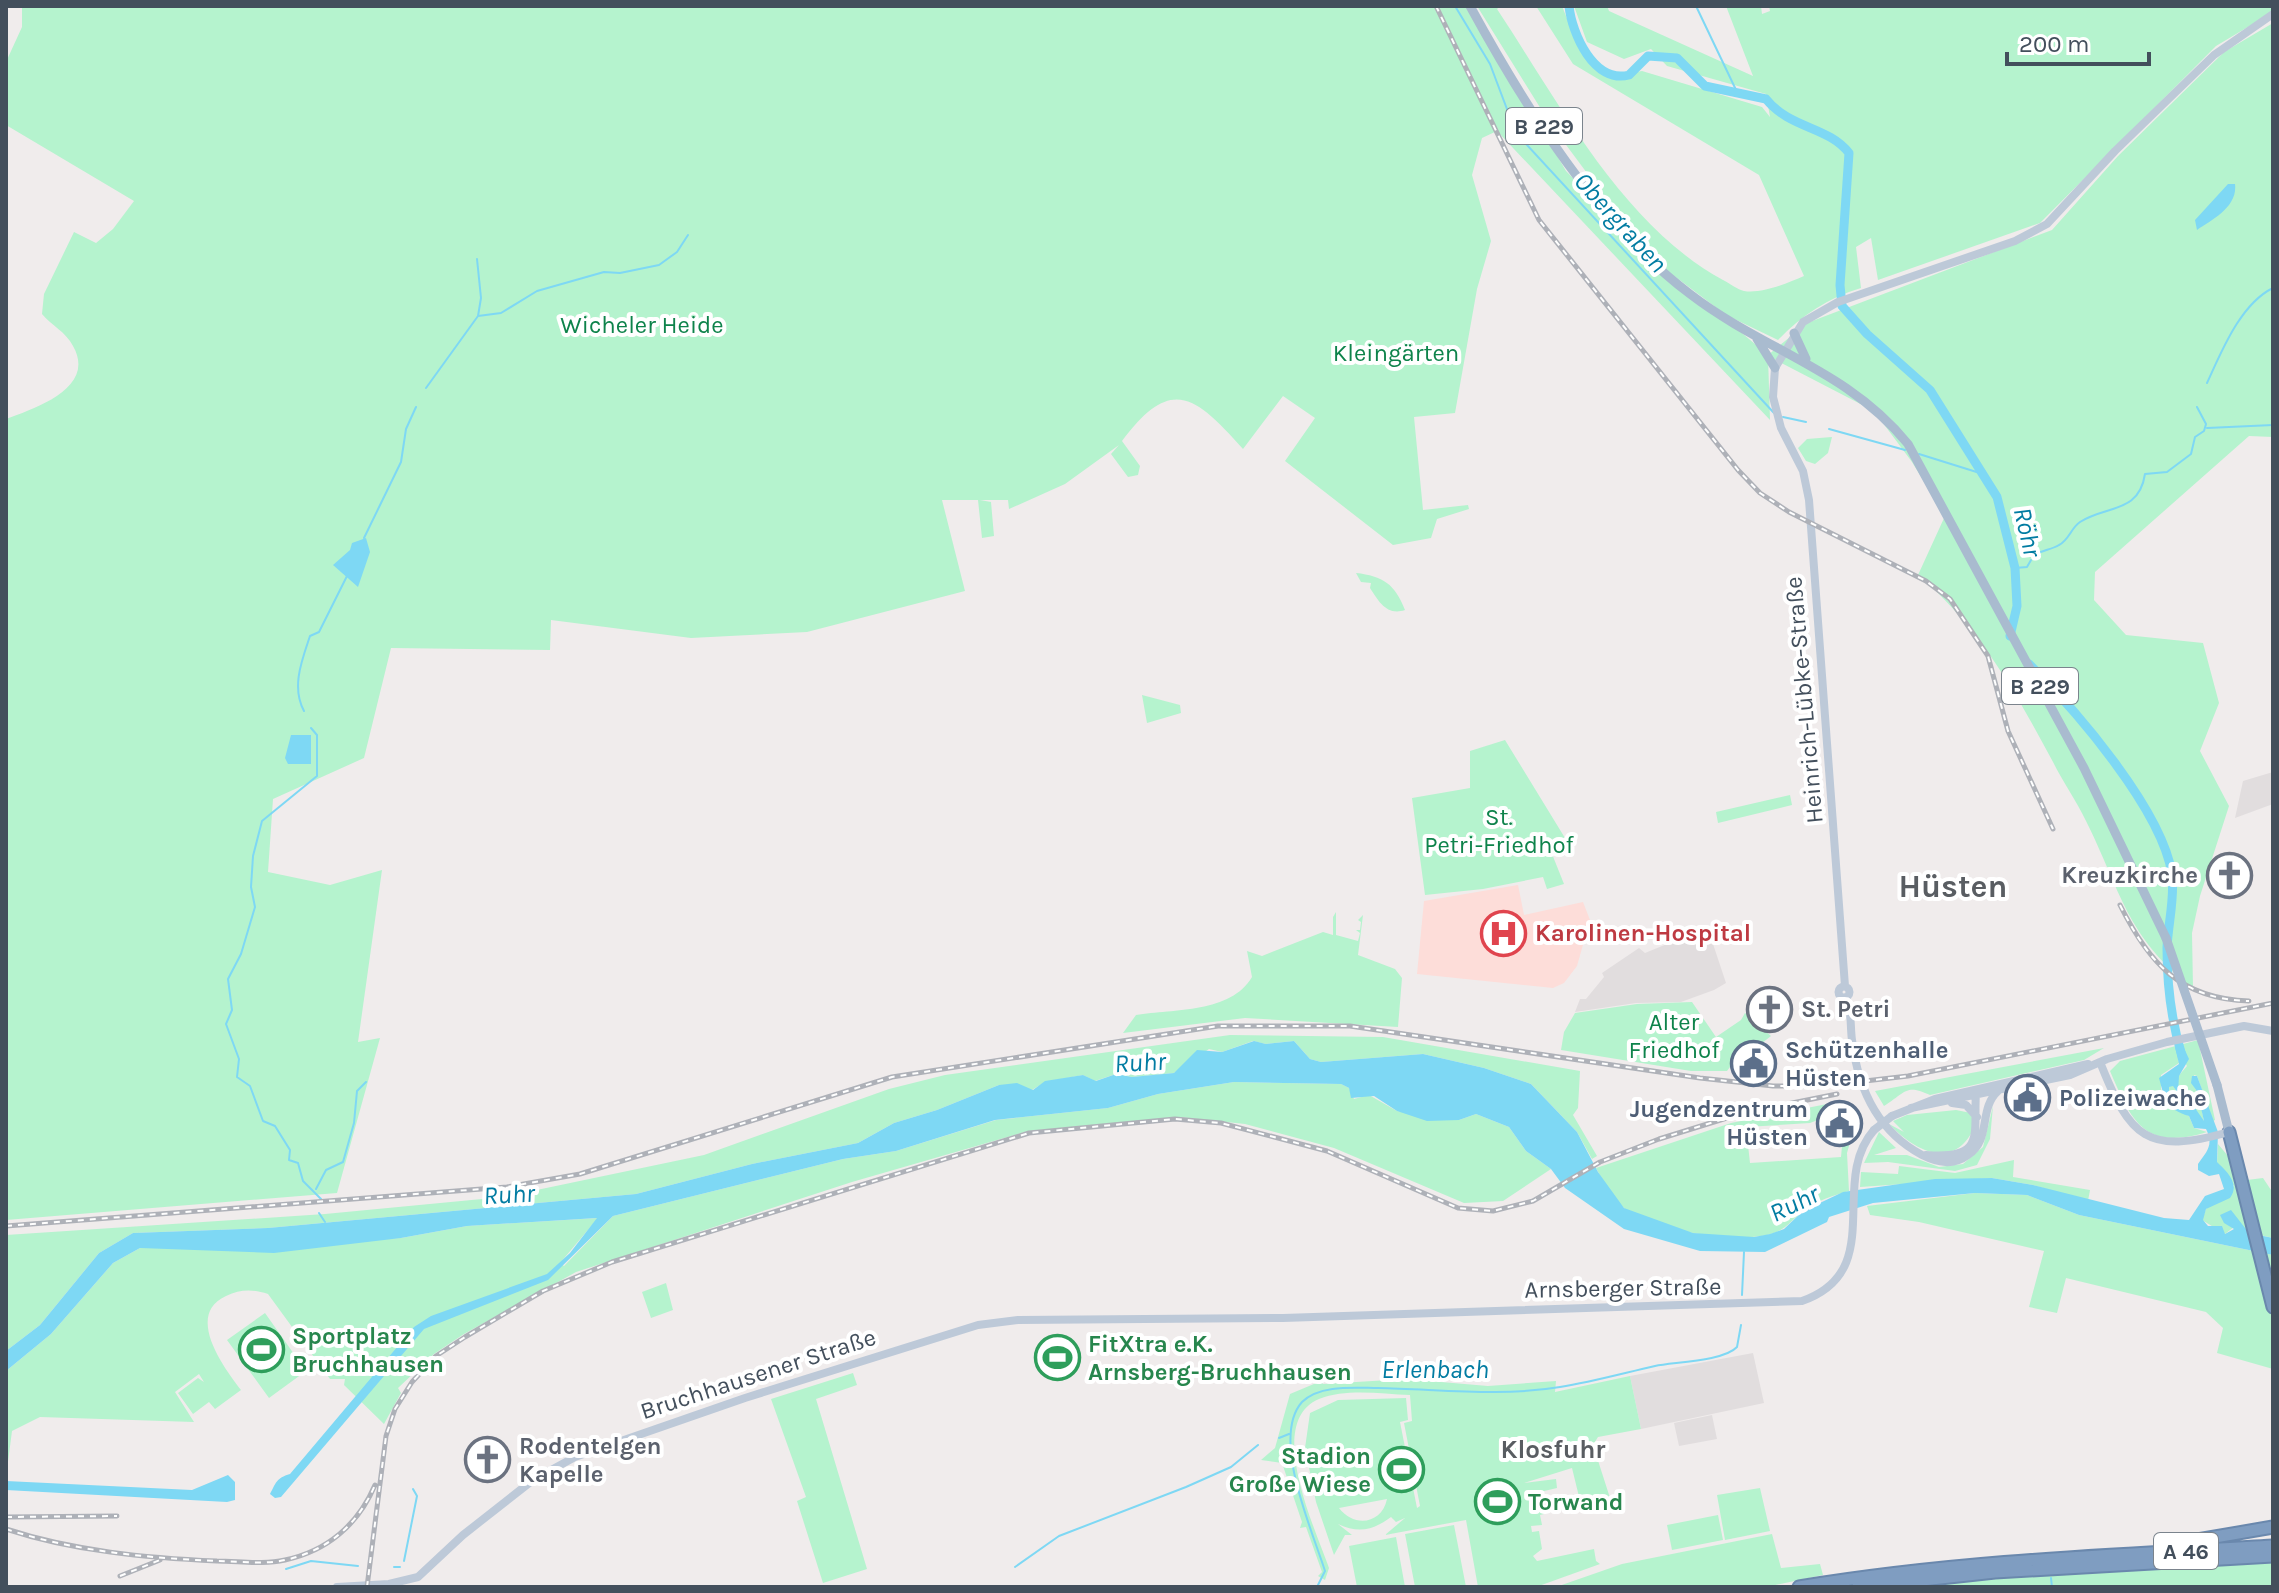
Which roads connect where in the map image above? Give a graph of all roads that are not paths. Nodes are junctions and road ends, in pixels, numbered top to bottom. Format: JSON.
{"nodes":[{"id":1,"x":1470,"y":6,"type":"edge"},
{"id":2,"x":2273,"y":14,"type":"edge"},
{"id":3,"x":1794,"y":333,"type":"junction"},
{"id":4,"x":1755,"y":336,"type":"junction"},
{"id":5,"x":1783,"y":350,"type":"junction"},
{"id":6,"x":1808,"y":362,"type":"junction"},
{"id":7,"x":1775,"y":368,"type":"junction"},
{"id":8,"x":2273,"y":1031,"type":"edge"},
{"id":9,"x":2100,"y":1062,"type":"junction"},
{"id":10,"x":1999,"y":1091,"type":"junction"},
{"id":11,"x":1977,"y":1093,"type":"junction"},
{"id":12,"x":1947,"y":1102,"type":"junction"},
{"id":13,"x":1911,"y":1108,"type":"junction"},
{"id":14,"x":2224,"y":1114,"type":"junction"},
{"id":15,"x":1982,"y":1118,"type":"junction"},
{"id":16,"x":2229,"y":1132,"type":"junction"},
{"id":17,"x":2211,"y":1137,"type":"junction"},
{"id":18,"x":2273,"y":1307,"type":"edge"},
{"id":19,"x":1234,"y":1317,"type":"joint"},
{"id":20,"x":2273,"y":1527,"type":"edge"},
{"id":21,"x":2273,"y":1546,"type":"edge"},
{"id":22,"x":2273,"y":1556,"type":"edge"},
{"id":23,"x":2098,"y":1557,"type":"junction"},
{"id":24,"x":337,"y":1587,"type":"edge"},
{"id":25,"x":1799,"y":1587,"type":"edge"},
{"id":26,"x":1858,"y":1587,"type":"edge"}],
"edges":[{"from":1,"to":4,"type":"main road","number":"B 229"},
{"from":2,"to":3,"type":"street"},
{"from":3,"to":5,"type":"street"},
{"from":3,"to":6,"type":"main road"},
{"from":4,"to":5,"type":"main road","number":"B 229"},
{"from":4,"to":7,"type":"main road"},
{"from":5,"to":6,"type":"main road","number":"B 229"},
{"from":5,"to":7,"type":"street"},
{"from":6,"to":14,"type":"main road","number":"B 229","bridge":true},
{"from":7,"to":15,"type":"street","name":"Heinrich-Lübke-Straße"},
{"from":8,"to":9,"type":"street"},
{"from":9,"to":10,"type":"street"},
{"from":9,"to":11,"type":"street"},
{"from":9,"to":17,"type":"street"},
{"from":10,"to":11,"type":"street"},
{"from":10,"to":15,"type":"street"},
{"from":11,"to":12,"type":"street","name":"Arnsberger Straße"},
{"from":11,"to":13,"type":"street","name":"Arnsberger Straße"},
{"from":11,"to":15,"type":"street"},
{"from":12,"to":13,"type":"street","name":"Arnsberger Straße"},
{"from":12,"to":15,"type":"street"},
{"from":13,"to":19,"type":"street","name":"Arnsberger Straße","bridge":true},
{"from":14,"to":16,"type":"main road","number":"B 229"},
{"from":14,"to":17,"type":"street"},
{"from":16,"to":17,"type":"street"},
{"from":16,"to":18,"type":"highway"},
{"from":19,"to":24,"type":"street","name":"Bruchhausener Straße"},
{"from":20,"to":23,"type":"highway"},
{"from":21,"to":23,"type":"highway","number":"A 46"},
{"from":22,"to":26,"type":"highway","number":"A 46"},
{"from":23,"to":25,"type":"highway","number":"A 46"}]}
